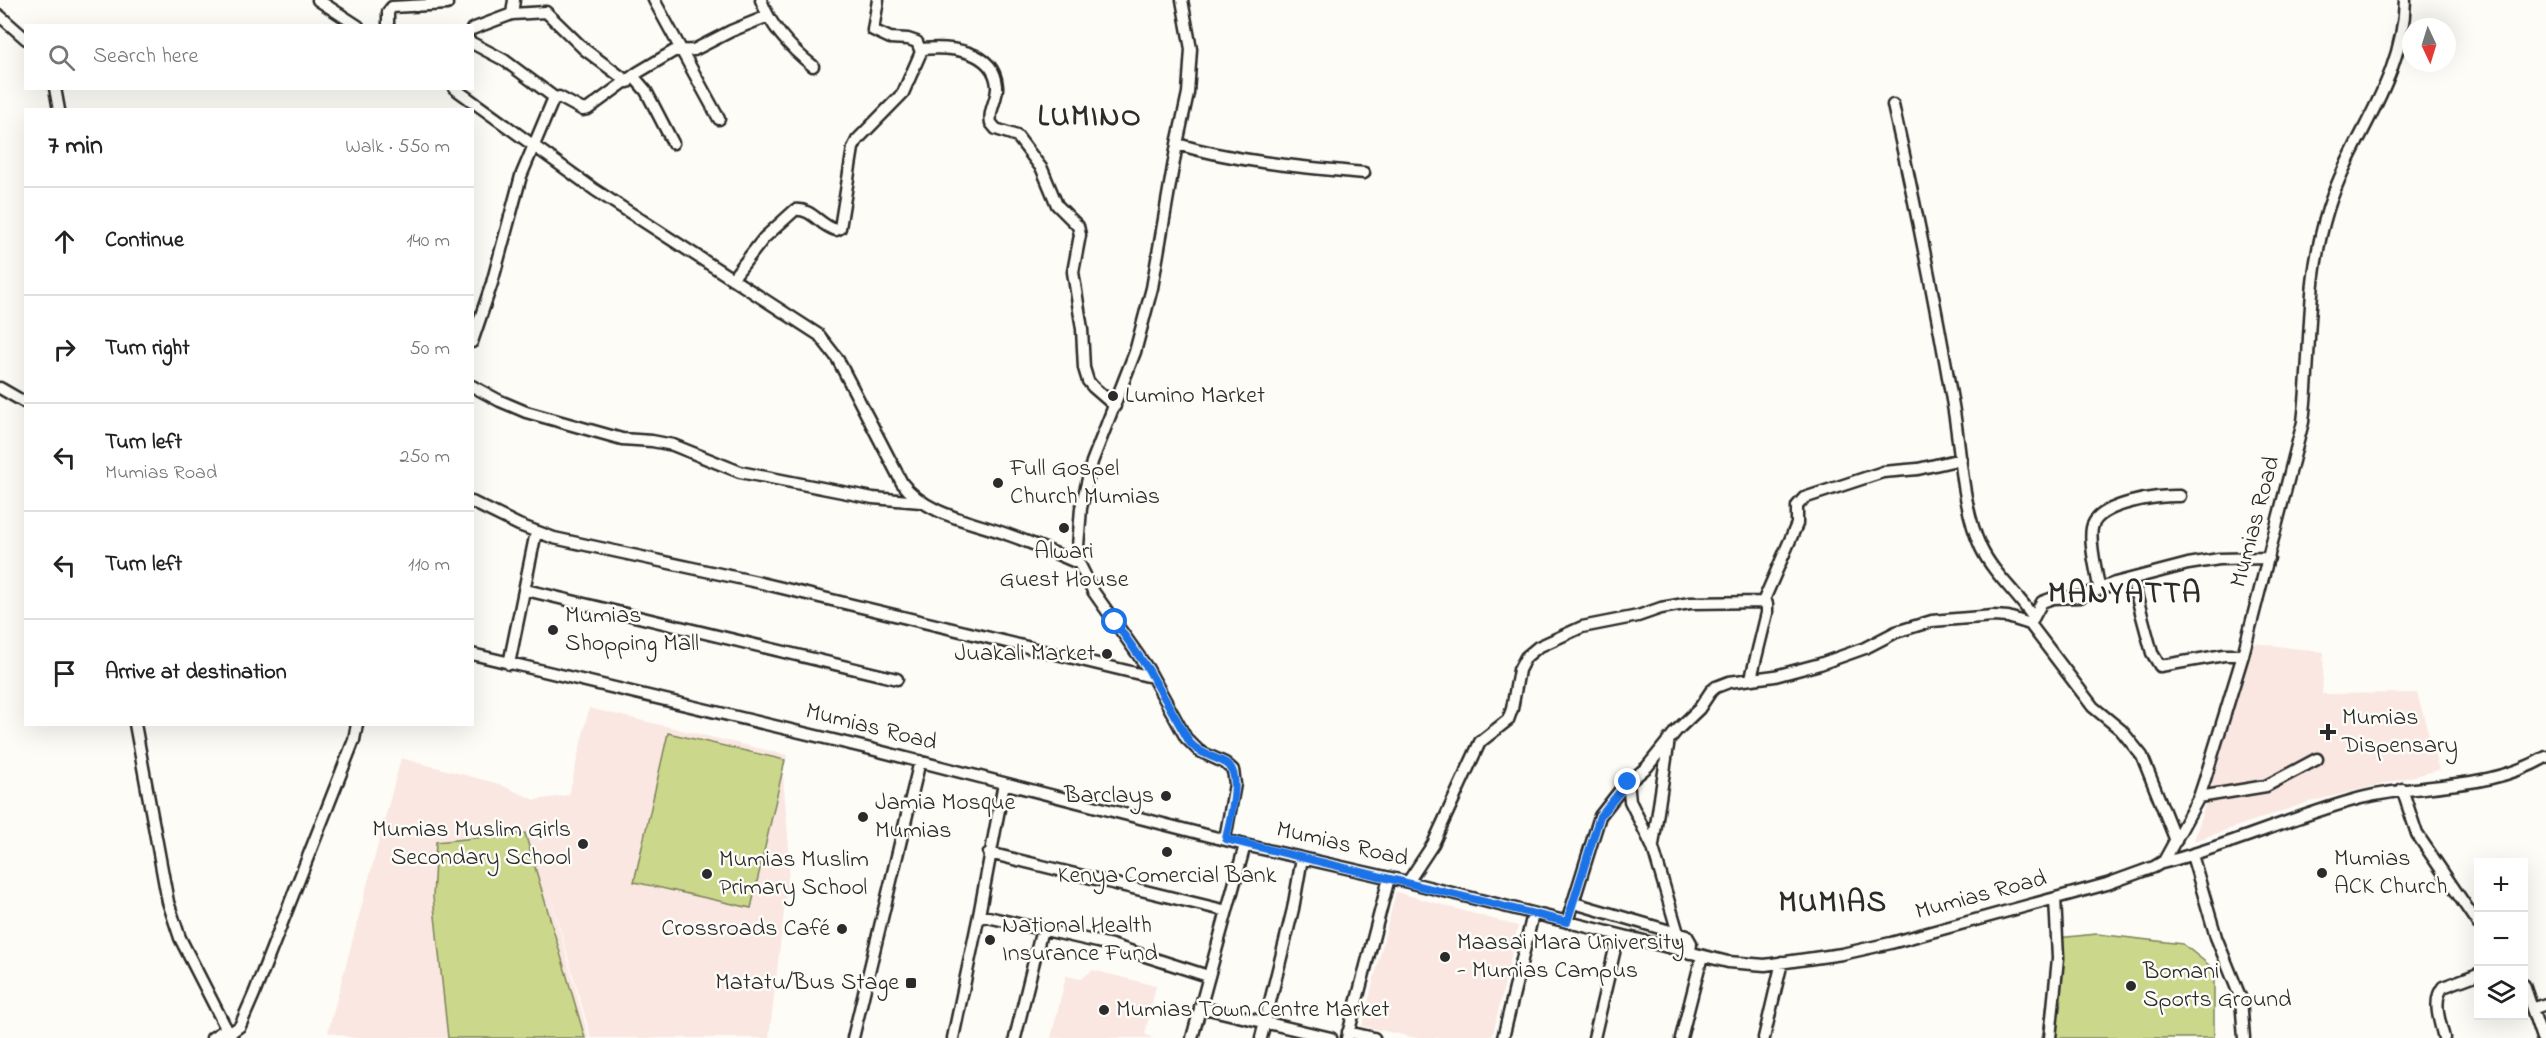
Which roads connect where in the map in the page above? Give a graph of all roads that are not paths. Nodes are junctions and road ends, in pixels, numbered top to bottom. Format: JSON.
{"nodes":[{"id":1,"x":318,"y":0,"type":"edge"},
{"id":2,"x":514,"y":0,"type":"edge"},
{"id":3,"x":654,"y":0,"type":"edge"},
{"id":4,"x":760,"y":0,"type":"edge"},
{"id":5,"x":878,"y":0,"type":"edge"},
{"id":6,"x":1182,"y":0,"type":"edge"},
{"id":7,"x":2405,"y":0,"type":"edge"},
{"id":8,"x":447,"y":4,"type":"dead end"},
{"id":9,"x":512,"y":14,"type":"junction"},
{"id":10,"x":0,"y":16,"type":"edge"},
{"id":11,"x":768,"y":16,"type":"junction"},
{"id":12,"x":355,"y":24,"type":"edge"},
{"id":13,"x":388,"y":24,"type":"edge"},
{"id":14,"x":474,"y":28,"type":"edge"},
{"id":15,"x":24,"y":37,"type":"edge"},
{"id":16,"x":474,"y":44,"type":"edge"},
{"id":17,"x":921,"y":49,"type":"junction"},
{"id":18,"x":682,"y":51,"type":"junction"},
{"id":19,"x":813,"y":66,"type":"dead end"},
{"id":20,"x":631,"y":79,"type":"junction"},
{"id":21,"x":55,"y":90,"type":"edge"},
{"id":22,"x":457,"y":90,"type":"edge"},
{"id":23,"x":555,"y":98,"type":"junction"},
{"id":24,"x":1893,"y":105,"type":"dead end"},
{"id":25,"x":59,"y":108,"type":"edge"},
{"id":26,"x":719,"y":119,"type":"dead end"},
{"id":27,"x":673,"y":142,"type":"dead end"},
{"id":28,"x":1177,"y":144,"type":"junction"},
{"id":29,"x":534,"y":147,"type":"junction"},
{"id":30,"x":1364,"y":173,"type":"dead end"},
{"id":31,"x":732,"y":279,"type":"junction"},
{"id":32,"x":474,"y":336,"type":"edge"},
{"id":33,"x":474,"y":387,"type":"edge"},
{"id":34,"x":0,"y":388,"type":"edge"},
{"id":35,"x":24,"y":402,"type":"edge"},
{"id":36,"x":1115,"y":406,"type":"junction"},
{"id":37,"x":1961,"y":459,"type":"junction"},
{"id":38,"x":2180,"y":496,"type":"dead end"},
{"id":39,"x":922,"y":502,"type":"junction"},
{"id":40,"x":474,"y":503,"type":"edge"},
{"id":41,"x":536,"y":532,"type":"junction"},
{"id":42,"x":2268,"y":558,"type":"junction"},
{"id":43,"x":1078,"y":562,"type":"junction"},
{"id":44,"x":2132,"y":579,"type":"junction"},
{"id":45,"x":2099,"y":588,"type":"junction"},
{"id":46,"x":526,"y":590,"type":"junction"},
{"id":47,"x":1762,"y":602,"type":"junction"},
{"id":48,"x":2031,"y":620,"type":"junction"},
{"id":49,"x":474,"y":655,"type":"edge"},
{"id":50,"x":2243,"y":655,"type":"junction"},
{"id":51,"x":509,"y":664,"type":"junction"},
{"id":52,"x":1152,"y":677,"type":"junction"},
{"id":53,"x":1751,"y":678,"type":"junction"},
{"id":54,"x":897,"y":679,"type":"dead end"},
{"id":55,"x":135,"y":726,"type":"edge"},
{"id":56,"x":357,"y":726,"type":"edge"},
{"id":57,"x":1670,"y":738,"type":"junction"},
{"id":58,"x":2546,"y":757,"type":"edge"},
{"id":59,"x":2317,"y":759,"type":"dead end"},
{"id":60,"x":921,"y":761,"type":"junction"},
{"id":61,"x":1628,"y":782,"type":"junction"},
{"id":62,"x":1004,"y":783,"type":"junction"},
{"id":63,"x":2402,"y":789,"type":"junction"},
{"id":64,"x":2199,"y":797,"type":"junction"},
{"id":65,"x":1226,"y":839,"type":"junction"},
{"id":66,"x":2176,"y":841,"type":"junction"},
{"id":67,"x":1245,"y":845,"type":"junction"},
{"id":68,"x":1653,"y":848,"type":"junction"},
{"id":69,"x":990,"y":853,"type":"junction"},
{"id":70,"x":2192,"y":855,"type":"junction"},
{"id":71,"x":1302,"y":858,"type":"junction"},
{"id":72,"x":2162,"y":862,"type":"junction"},
{"id":73,"x":1389,"y":878,"type":"junction"},
{"id":74,"x":1408,"y":882,"type":"junction"},
{"id":75,"x":2055,"y":898,"type":"junction"},
{"id":76,"x":1574,"y":903,"type":"junction"},
{"id":77,"x":1227,"y":911,"type":"junction"},
{"id":78,"x":1533,"y":914,"type":"junction"},
{"id":79,"x":979,"y":915,"type":"junction"},
{"id":80,"x":2474,"y":918,"type":"edge"},
{"id":81,"x":1567,"y":922,"type":"junction"},
{"id":82,"x":1042,"y":929,"type":"junction"},
{"id":83,"x":1678,"y":933,"type":"junction"},
{"id":84,"x":1618,"y":936,"type":"junction"},
{"id":85,"x":1690,"y":953,"type":"junction"},
{"id":86,"x":1702,"y":956,"type":"junction"},
{"id":87,"x":1782,"y":962,"type":"junction"},
{"id":88,"x":2474,"y":975,"type":"edge"},
{"id":89,"x":1208,"y":976,"type":"junction"},
{"id":90,"x":2528,"y":998,"type":"edge"},
{"id":91,"x":2546,"y":1004,"type":"edge"},
{"id":92,"x":1200,"y":1007,"type":"junction"},
{"id":93,"x":2532,"y":1009,"type":"junction"},
{"id":94,"x":1264,"y":1022,"type":"junction"},
{"id":95,"x":228,"y":1034,"type":"edge"},
{"id":96,"x":1348,"y":1035,"type":"edge"},
{"id":97,"x":212,"y":1038,"type":"edge"},
{"id":98,"x":853,"y":1038,"type":"edge"},
{"id":99,"x":953,"y":1038,"type":"edge"},
{"id":100,"x":1015,"y":1038,"type":"edge"},
{"id":101,"x":1192,"y":1038,"type":"edge"},
{"id":102,"x":1261,"y":1038,"type":"edge"},
{"id":103,"x":1331,"y":1038,"type":"edge"},
{"id":104,"x":1374,"y":1038,"type":"edge"},
{"id":105,"x":1503,"y":1038,"type":"edge"},
{"id":106,"x":1593,"y":1038,"type":"edge"},
{"id":107,"x":1681,"y":1038,"type":"edge"},
{"id":108,"x":1764,"y":1038,"type":"edge"},
{"id":109,"x":2050,"y":1038,"type":"edge"},
{"id":110,"x":2244,"y":1038,"type":"edge"},
{"id":111,"x":2444,"y":1038,"type":"edge"},
{"id":112,"x":2542,"y":1038,"type":"edge"}],
"edges":[{"from":1,"to":12,"type":"street"},
{"from":2,"to":9,"type":"street"},
{"from":3,"to":18,"type":"street"},
{"from":4,"to":11,"type":"street"},
{"from":5,"to":17,"type":"street"},
{"from":6,"to":28,"type":"street"},
{"from":7,"to":42,"type":"street","name":"Mumias Road"},
{"from":8,"to":13,"type":"street"},
{"from":9,"to":14,"type":"street"},
{"from":9,"to":20,"type":"street"},
{"from":10,"to":15,"type":"street"},
{"from":11,"to":18,"type":"street"},
{"from":11,"to":19,"type":"street"},
{"from":16,"to":23,"type":"street"},
{"from":17,"to":31,"type":"street"},
{"from":17,"to":36,"type":"street"},
{"from":18,"to":20,"type":"street"},
{"from":18,"to":26,"type":"street"},
{"from":20,"to":23,"type":"street"},
{"from":20,"to":27,"type":"street"},
{"from":21,"to":25,"type":"street"},
{"from":22,"to":29,"type":"street"},
{"from":23,"to":29,"type":"street"},
{"from":24,"to":37,"type":"street"},
{"from":28,"to":30,"type":"street"},
{"from":28,"to":36,"type":"street"},
{"from":29,"to":31,"type":"street"},
{"from":29,"to":32,"type":"street"},
{"from":31,"to":39,"type":"street"},
{"from":33,"to":39,"type":"street"},
{"from":34,"to":35,"type":"street"},
{"from":36,"to":43,"type":"street"},
{"from":37,"to":47,"type":"street"},
{"from":37,"to":48,"type":"street"},
{"from":38,"to":45,"type":"street"},
{"from":39,"to":43,"type":"street"},
{"from":40,"to":41,"type":"street"},
{"from":41,"to":46,"type":"street"},
{"from":41,"to":52,"type":"street"},
{"from":42,"to":44,"type":"street"},
{"from":42,"to":50,"type":"street","name":"Mumias Road"},
{"from":43,"to":52,"type":"street"},
{"from":44,"to":45,"type":"street"},
{"from":44,"to":50,"type":"street"},
{"from":45,"to":48,"type":"street"},
{"from":46,"to":51,"type":"street"},
{"from":46,"to":54,"type":"street"},
{"from":47,"to":53,"type":"street"},
{"from":47,"to":74,"type":"street"},
{"from":48,"to":53,"type":"street"},
{"from":48,"to":66,"type":"street"},
{"from":49,"to":51,"type":"street","name":"Mumias Road"},
{"from":50,"to":64,"type":"street","name":"Mumias Road"},
{"from":51,"to":60,"type":"street","name":"Mumias Road"},
{"from":52,"to":65,"type":"street"},
{"from":53,"to":57,"type":"street"},
{"from":55,"to":95,"type":"street"},
{"from":56,"to":95,"type":"street"},
{"from":57,"to":61,"type":"street"},
{"from":57,"to":68,"type":"street"},
{"from":58,"to":63,"type":"street"},
{"from":59,"to":64,"type":"street"},
{"from":60,"to":62,"type":"street","name":"Mumias Road"},
{"from":60,"to":98,"type":"street"},
{"from":61,"to":68,"type":"street"},
{"from":61,"to":76,"type":"street"},
{"from":62,"to":65,"type":"street","name":"Mumias Road"},
{"from":62,"to":69,"type":"street"},
{"from":63,"to":70,"type":"street"},
{"from":63,"to":80,"type":"street"},
{"from":64,"to":66,"type":"street","name":"Mumias Road"},
{"from":65,"to":67,"type":"street","name":"Mumias Road"},
{"from":66,"to":72,"type":"street","name":"Mumias Road"},
{"from":67,"to":71,"type":"street","name":"Mumias Road"},
{"from":67,"to":77,"type":"street"},
{"from":68,"to":83,"type":"street"},
{"from":69,"to":77,"type":"street"},
{"from":69,"to":79,"type":"street"},
{"from":70,"to":72,"type":"street"},
{"from":70,"to":110,"type":"street"},
{"from":71,"to":73,"type":"street","name":"Mumias Road"},
{"from":71,"to":94,"type":"street"},
{"from":72,"to":75,"type":"street","name":"Mumias Road"},
{"from":73,"to":74,"type":"street","name":"Mumias Road"},
{"from":73,"to":96,"type":"street"},
{"from":74,"to":78,"type":"street","name":"Mumias Road"},
{"from":75,"to":87,"type":"street","name":"Mumias Road"},
{"from":75,"to":109,"type":"street"},
{"from":76,"to":81,"type":"street"},
{"from":76,"to":83,"type":"street"},
{"from":77,"to":89,"type":"street"},
{"from":78,"to":81,"type":"street","name":"Mumias Road"},
{"from":78,"to":105,"type":"street"},
{"from":79,"to":82,"type":"street"},
{"from":79,"to":99,"type":"street"},
{"from":81,"to":84,"type":"street","name":"Mumias Road"},
{"from":82,"to":89,"type":"street"},
{"from":82,"to":100,"type":"street"},
{"from":83,"to":85,"type":"street"},
{"from":84,"to":85,"type":"street","name":"Mumias Road"},
{"from":84,"to":106,"type":"street"},
{"from":85,"to":86,"type":"street","name":"Mumias Road"},
{"from":86,"to":87,"type":"street","name":"Mumias Road"},
{"from":86,"to":107,"type":"street"},
{"from":87,"to":108,"type":"street"},
{"from":88,"to":111,"type":"street"},
{"from":89,"to":92,"type":"street"},
{"from":90,"to":93,"type":"street"},
{"from":91,"to":93,"type":"street"},
{"from":92,"to":94,"type":"street"},
{"from":92,"to":101,"type":"street"},
{"from":93,"to":112,"type":"street"},
{"from":94,"to":102,"type":"street"},
{"from":94,"to":103,"type":"street"},
{"from":95,"to":97,"type":"street"},
{"from":96,"to":104,"type":"street"}]}
